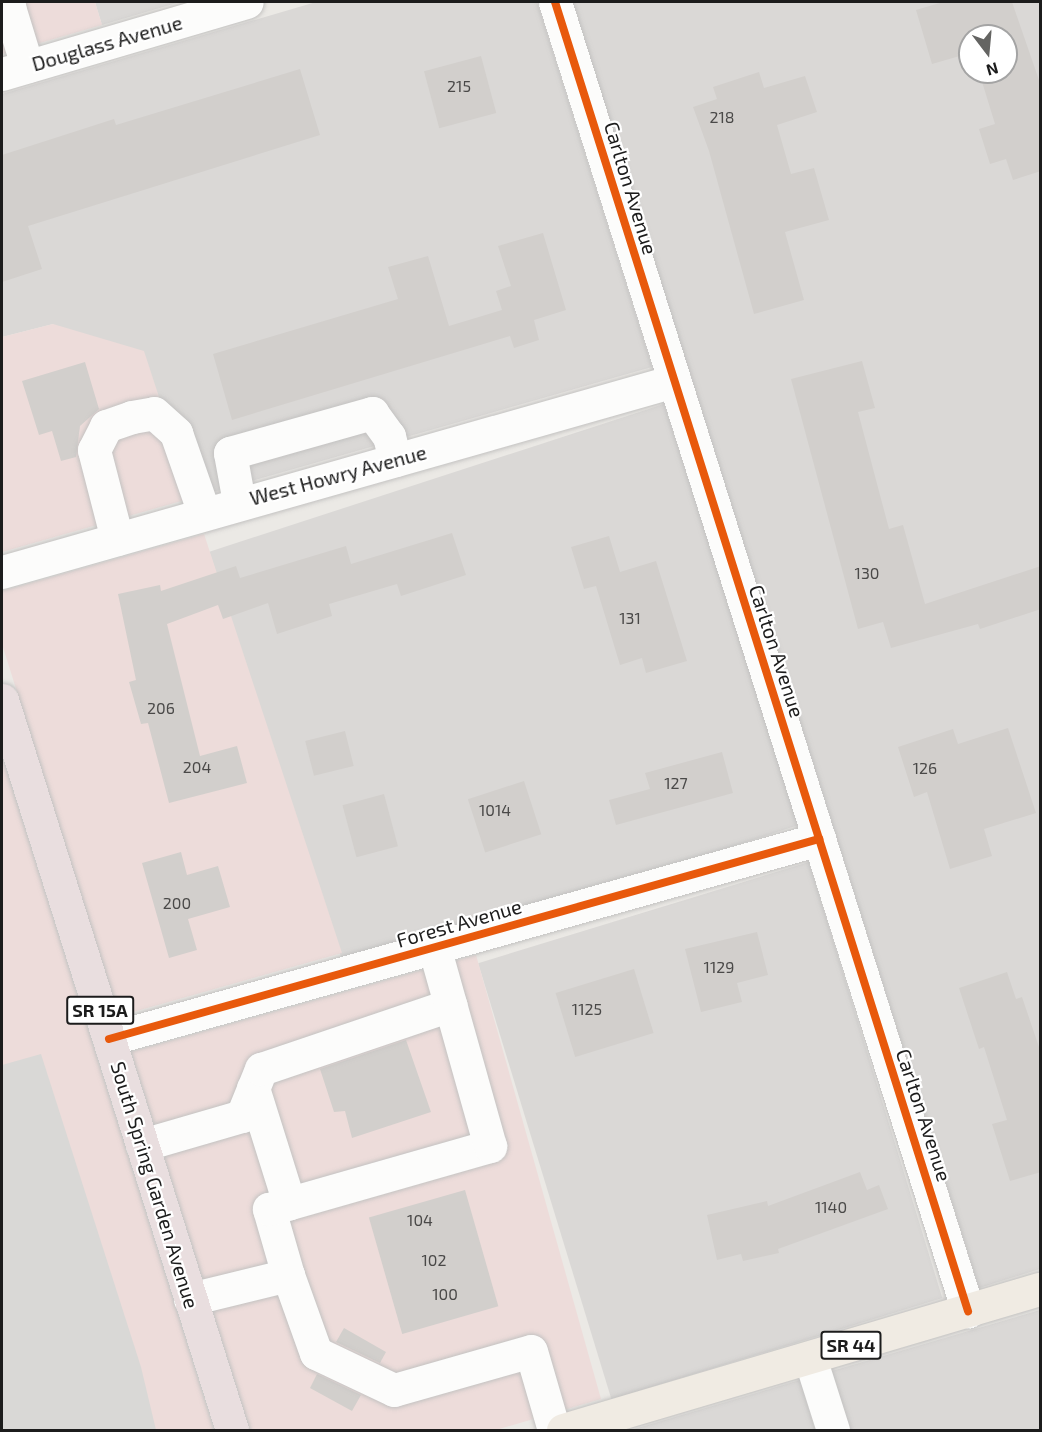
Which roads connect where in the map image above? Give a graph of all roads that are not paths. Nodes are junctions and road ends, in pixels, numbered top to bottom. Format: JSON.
{"nodes":[{"id":1,"x":248,"y":2,"type":"edge"},
{"id":2,"x":555,"y":2,"type":"edge"},
{"id":3,"x":2,"y":10,"type":"edge"},
{"id":4,"x":14,"y":70,"type":"edge"},
{"id":5,"x":674,"y":381,"type":"junction"},
{"id":6,"x":395,"y":460,"type":"junction"},
{"id":7,"x":193,"y":483,"type":"junction"},
{"id":8,"x":235,"y":487,"type":"junction"},
{"id":9,"x":204,"y":513,"type":"junction"},
{"id":10,"x":117,"y":539,"type":"junction"},
{"id":11,"x":2,"y":572,"type":"edge"},
{"id":12,"x":2,"y":700,"type":"edge"},
{"id":13,"x":819,"y":839,"type":"junction"},
{"id":14,"x":434,"y":947,"type":"junction"},
{"id":15,"x":450,"y":1005,"type":"junction"},
{"id":16,"x":109,"y":1039,"type":"junction"},
{"id":17,"x":253,"y":1088,"type":"junction"},
{"id":18,"x":142,"y":1145,"type":"junction"},
{"id":19,"x":289,"y":1203,"type":"junction"},
{"id":20,"x":288,"y":1275,"type":"junction"},
{"id":21,"x":1041,"y":1289,"type":"edge"},
{"id":22,"x":190,"y":1299,"type":"junction"},
{"id":23,"x":968,"y":1311,"type":"junction"},
{"id":24,"x":810,"y":1358,"type":"junction"},
{"id":25,"x":232,"y":1431,"type":"edge"},
{"id":26,"x":554,"y":1431,"type":"edge"},
{"id":27,"x":563,"y":1431,"type":"edge"},
{"id":28,"x":833,"y":1431,"type":"edge"}],
"edges":[{"from":1,"to":4,"type":"street","name":"Douglass Avenue"},
{"from":2,"to":5,"type":"street","name":"Carlton Avenue"},
{"from":3,"to":4,"type":"street"},
{"from":5,"to":6,"type":"street","name":"West Howry Avenue"},
{"from":5,"to":13,"type":"street","name":"Carlton Avenue"},
{"from":6,"to":8,"type":"street","name":"West Howry Avenue"},
{"from":6,"to":8,"type":"street"},
{"from":7,"to":8,"type":"street"},
{"from":7,"to":9,"type":"street"},
{"from":7,"to":10,"type":"street"},
{"from":8,"to":9,"type":"street","name":"West Howry Avenue"},
{"from":9,"to":10,"type":"street","name":"West Howry Avenue"},
{"from":10,"to":11,"type":"street","name":"West Howry Avenue"},
{"from":12,"to":16,"type":"highway","name":"South Spring Garden Avenue","number":"SR 15A"},
{"from":13,"to":14,"type":"street","name":"Forest Avenue"},
{"from":13,"to":23,"type":"street","name":"Carlton Avenue"},
{"from":14,"to":15,"type":"street"},
{"from":14,"to":16,"type":"street","name":"Forest Avenue"},
{"from":15,"to":17,"type":"street"},
{"from":15,"to":19,"type":"street"},
{"from":16,"to":18,"type":"highway","name":"South Spring Garden Avenue","number":"SR 15A"},
{"from":17,"to":18,"type":"street"},
{"from":17,"to":19,"type":"street"},
{"from":18,"to":22,"type":"highway","name":"South Spring Garden Avenue","number":"SR 15A"},
{"from":19,"to":20,"type":"street"},
{"from":20,"to":22,"type":"street"},
{"from":20,"to":26,"type":"street"},
{"from":21,"to":23,"type":"main road","number":"SR 44"},
{"from":22,"to":25,"type":"highway","name":"South Spring Garden Avenue","number":"SR 15A"},
{"from":23,"to":24,"type":"main road","number":"SR 44"},
{"from":24,"to":27,"type":"main road","number":"SR 44"},
{"from":24,"to":28,"type":"street"}]}
